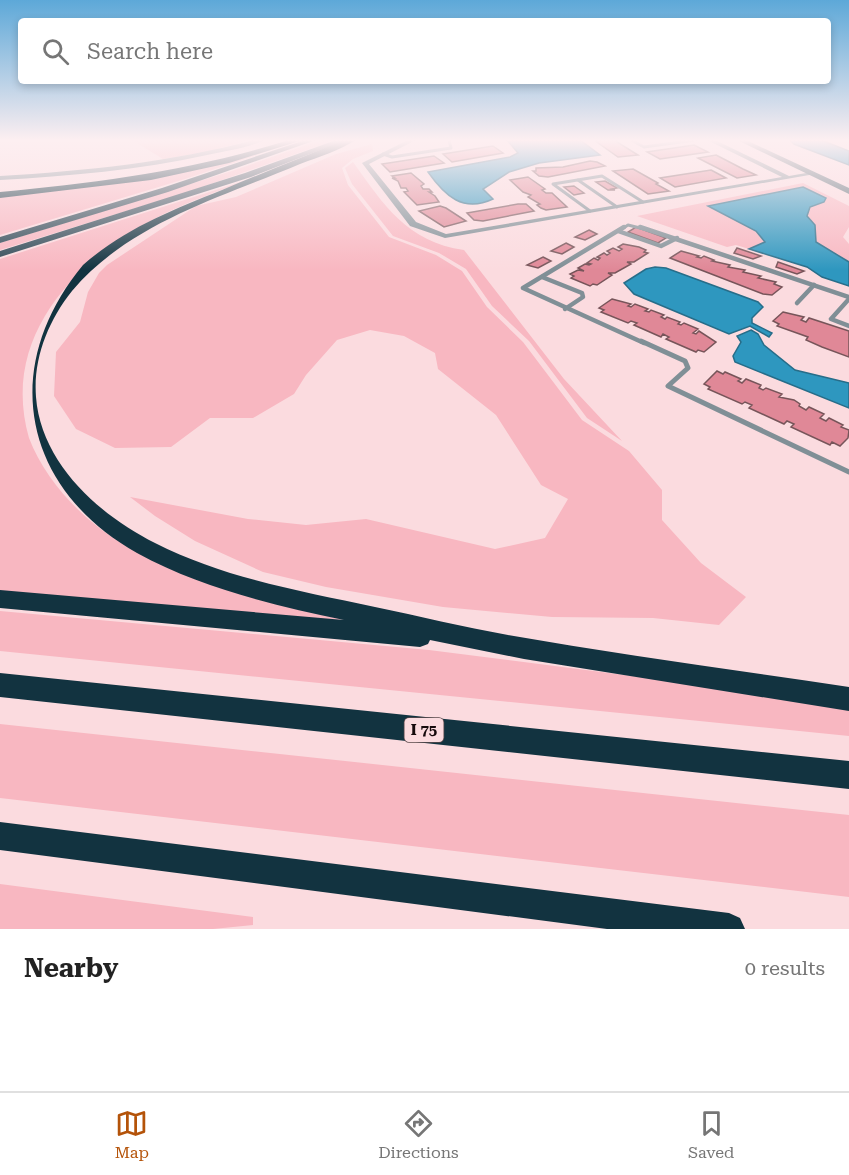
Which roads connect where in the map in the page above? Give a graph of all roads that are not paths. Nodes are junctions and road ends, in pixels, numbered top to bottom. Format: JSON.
{"nodes":[{"id":1,"x":97,"y":183,"type":"edge"},
{"id":2,"x":185,"y":183,"type":"edge"},
{"id":3,"x":222,"y":183,"type":"edge"},
{"id":4,"x":244,"y":183,"type":"edge"},
{"id":5,"x":381,"y":183,"type":"edge"},
{"id":6,"x":557,"y":183,"type":"edge"},
{"id":7,"x":583,"y":183,"type":"edge"},
{"id":8,"x":614,"y":183,"type":"edge"},
{"id":9,"x":755,"y":183,"type":"edge"},
{"id":10,"x":836,"y":183,"type":"edge"},
{"id":11,"x":849,"y":191,"type":"edge"},
{"id":12,"x":0,"y":195,"type":"edge"},
{"id":13,"x":643,"y":202,"type":"junction"},
{"id":14,"x":617,"y":207,"type":"junction"},
{"id":15,"x":590,"y":211,"type":"junction"},
{"id":16,"x":618,"y":231,"type":"junction"},
{"id":17,"x":677,"y":238,"type":"junction"},
{"id":18,"x":0,"y":240,"type":"edge"},
{"id":19,"x":0,"y":254,"type":"edge"},
{"id":20,"x":542,"y":277,"type":"junction"},
{"id":21,"x":814,"y":285,"type":"junction"},
{"id":22,"x":849,"y":298,"type":"edge"},
{"id":23,"x":797,"y":303,"type":"dead end"},
{"id":24,"x":565,"y":309,"type":"junction"},
{"id":25,"x":849,"y":326,"type":"edge"},
{"id":26,"x":849,"y":472,"type":"edge"},
{"id":27,"x":0,"y":599,"type":"edge"},
{"id":28,"x":497,"y":644,"type":"junction"},
{"id":29,"x":0,"y":685,"type":"edge"},
{"id":30,"x":849,"y":699,"type":"edge"},
{"id":31,"x":849,"y":775,"type":"edge"},
{"id":32,"x":0,"y":836,"type":"edge"},
{"id":33,"x":729,"y":929,"type":"edge"}],
"edges":[{"from":1,"to":12,"type":"highway"},
{"from":2,"to":18,"type":"main road"},
{"from":3,"to":19,"type":"main road"},
{"from":4,"to":28,"type":"highway"},
{"from":5,"to":15,"type":"street"},
{"from":6,"to":15,"type":"lane"},
{"from":7,"to":14,"type":"lane"},
{"from":8,"to":13,"type":"lane"},
{"from":9,"to":13,"type":"street"},
{"from":10,"to":11,"type":"main road"},
{"from":13,"to":14,"type":"street"},
{"from":14,"to":15,"type":"street"},
{"from":16,"to":17,"type":"lane"},
{"from":16,"to":17,"type":"lane"},
{"from":16,"to":20,"type":"lane"},
{"from":17,"to":21,"type":"lane"},
{"from":20,"to":24,"type":"lane"},
{"from":20,"to":24,"type":"lane"},
{"from":21,"to":22,"type":"lane"},
{"from":21,"to":23,"type":"lane"},
{"from":22,"to":25,"type":"lane"},
{"from":24,"to":26,"type":"lane"},
{"from":27,"to":28,"type":"highway"},
{"from":28,"to":30,"type":"highway"},
{"from":29,"to":31,"type":"highway","number":"I 75"},
{"from":32,"to":33,"type":"highway"}]}
